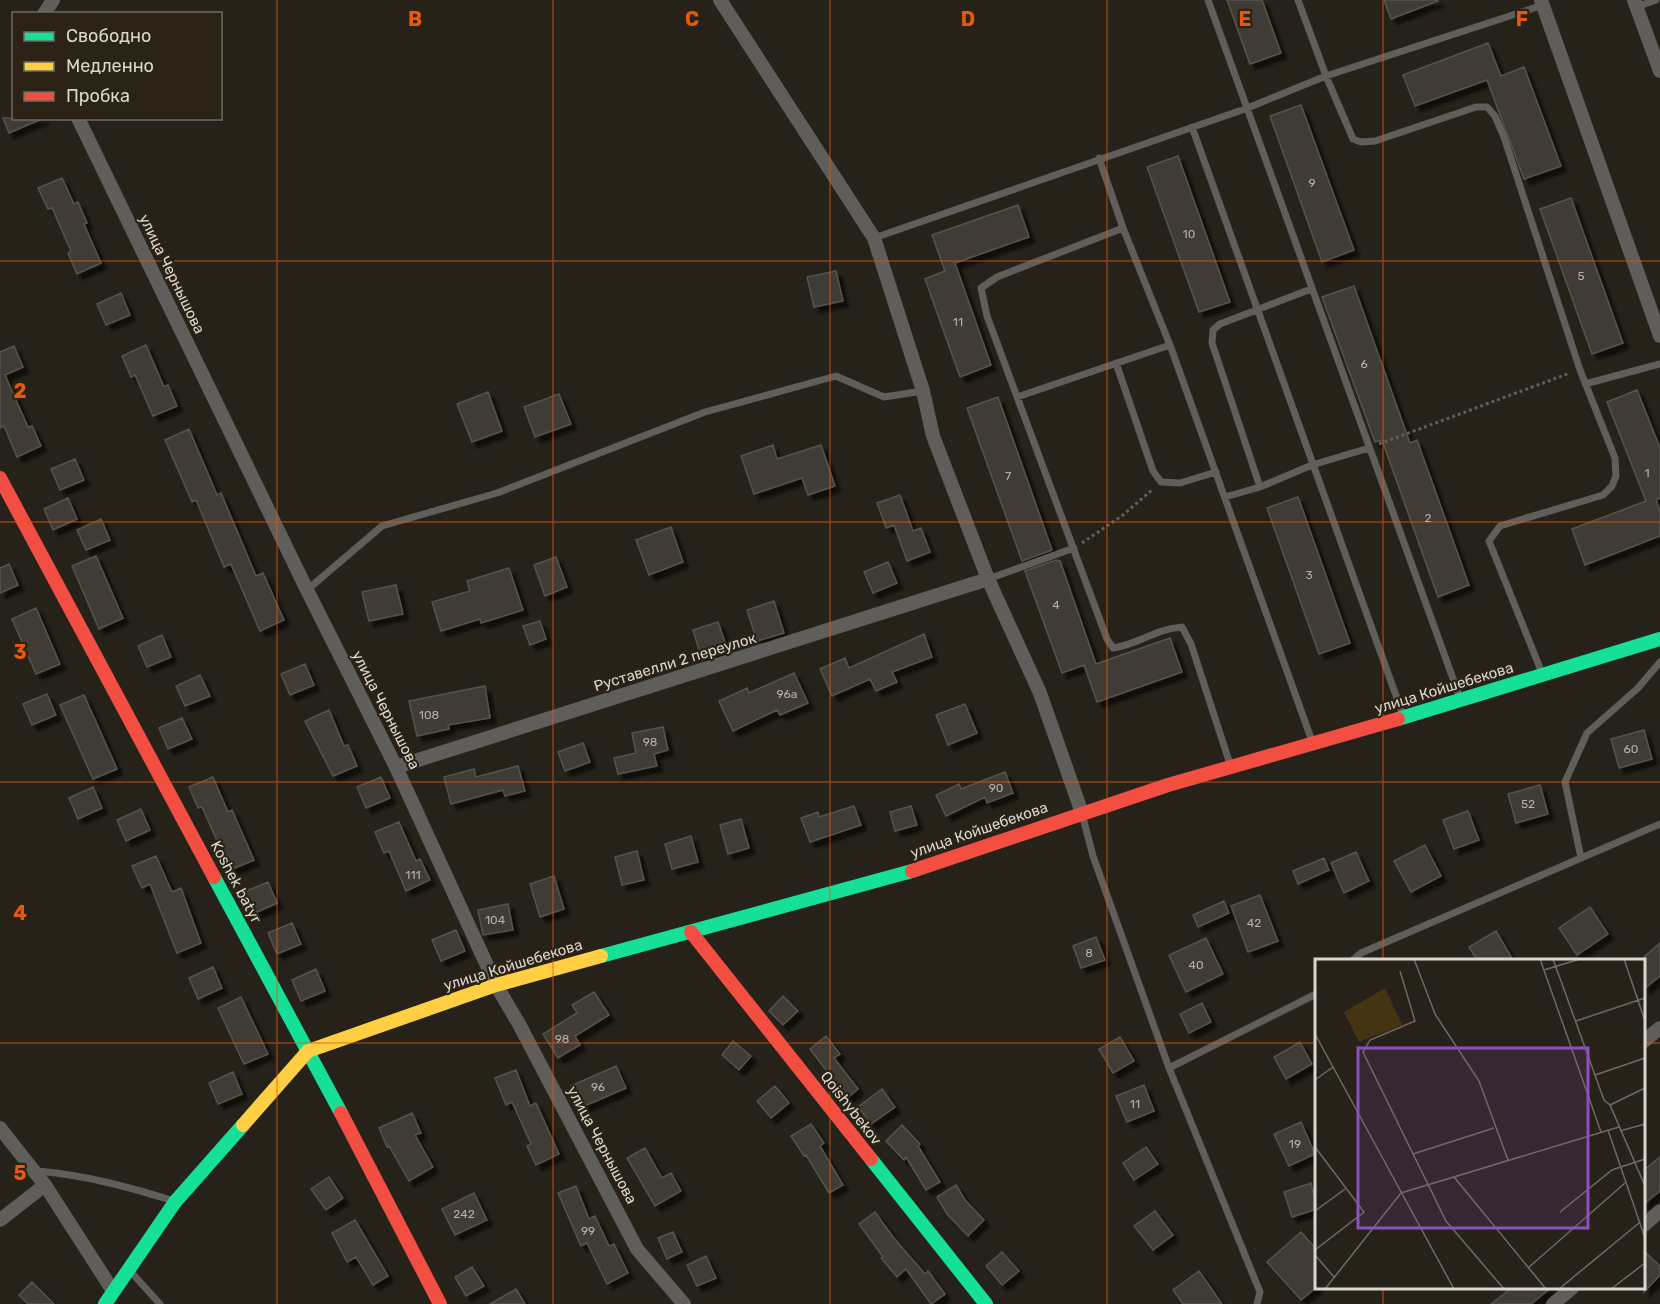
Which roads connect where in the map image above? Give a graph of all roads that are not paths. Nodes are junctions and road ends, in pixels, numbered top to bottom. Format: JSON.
{"nodes":[{"id":1,"x":720,"y":0,"type":"edge"},
{"id":2,"x":1208,"y":0,"type":"edge"},
{"id":3,"x":1299,"y":0,"type":"edge"},
{"id":4,"x":1656,"y":0,"type":"edge"},
{"id":5,"x":1542,"y":3,"type":"edge"},
{"id":6,"x":1635,"y":3,"type":"edge"},
{"id":7,"x":1660,"y":71,"type":"edge"},
{"id":8,"x":1326,"y":76,"type":"junction"},
{"id":9,"x":1245,"y":108,"type":"junction"},
{"id":10,"x":79,"y":120,"type":"edge"},
{"id":11,"x":1192,"y":127,"type":"junction"},
{"id":12,"x":1099,"y":158,"type":"junction"},
{"id":13,"x":1123,"y":228,"type":"junction"},
{"id":14,"x":874,"y":238,"type":"junction"},
{"id":15,"x":1311,"y":289,"type":"junction"},
{"id":16,"x":1258,"y":311,"type":"junction"},
{"id":17,"x":1660,"y":336,"type":"edge"},
{"id":18,"x":1170,"y":345,"type":"junction"},
{"id":19,"x":1116,"y":363,"type":"junction"},
{"id":20,"x":1660,"y":364,"type":"edge"},
{"id":21,"x":1585,"y":384,"type":"junction"},
{"id":22,"x":923,"y":391,"type":"junction"},
{"id":23,"x":1017,"y":397,"type":"junction"},
{"id":24,"x":1369,"y":448,"type":"junction"},
{"id":25,"x":1312,"y":465,"type":"junction"},
{"id":26,"x":1216,"y":472,"type":"junction"},
{"id":27,"x":0,"y":478,"type":"edge"},
{"id":28,"x":1260,"y":487,"type":"junction"},
{"id":29,"x":1225,"y":497,"type":"junction"},
{"id":30,"x":1074,"y":548,"type":"junction"},
{"id":31,"x":988,"y":579,"type":"junction"},
{"id":32,"x":307,"y":590,"type":"junction"},
{"id":33,"x":1660,"y":639,"type":"edge"},
{"id":34,"x":1660,"y":662,"type":"edge"},
{"id":35,"x":1543,"y":675,"type":"junction"},
{"id":36,"x":1461,"y":700,"type":"junction"},
{"id":37,"x":1403,"y":718,"type":"junction"},
{"id":38,"x":1313,"y":743,"type":"junction"},
{"id":39,"x":396,"y":767,"type":"junction"},
{"id":40,"x":1231,"y":767,"type":"junction"},
{"id":41,"x":1082,"y":813,"type":"junction"},
{"id":42,"x":1660,"y":824,"type":"edge"},
{"id":43,"x":1581,"y":858,"type":"junction"},
{"id":44,"x":691,"y":932,"type":"junction"},
{"id":45,"x":1354,"y":959,"type":"edge"},
{"id":46,"x":496,"y":985,"type":"junction"},
{"id":47,"x":1315,"y":995,"type":"edge"},
{"id":48,"x":1660,"y":1028,"type":"edge"},
{"id":49,"x":1645,"y":1040,"type":"edge"},
{"id":50,"x":308,"y":1051,"type":"junction"},
{"id":51,"x":1169,"y":1068,"type":"junction"},
{"id":52,"x":0,"y":1128,"type":"edge"},
{"id":53,"x":37,"y":1172,"type":"junction"},
{"id":54,"x":45,"y":1185,"type":"junction"},
{"id":55,"x":175,"y":1202,"type":"junction"},
{"id":56,"x":1660,"y":1211,"type":"edge"},
{"id":57,"x":0,"y":1220,"type":"edge"},
{"id":58,"x":1645,"y":1224,"type":"edge"},
{"id":59,"x":128,"y":1269,"type":"junction"},
{"id":60,"x":1570,"y":1289,"type":"edge"},
{"id":61,"x":113,"y":1291,"type":"junction"},
{"id":62,"x":105,"y":1304,"type":"edge"},
{"id":63,"x":160,"y":1304,"type":"edge"},
{"id":64,"x":440,"y":1304,"type":"edge"},
{"id":65,"x":684,"y":1304,"type":"edge"},
{"id":66,"x":986,"y":1304,"type":"edge"},
{"id":67,"x":1257,"y":1304,"type":"edge"},
{"id":68,"x":1553,"y":1304,"type":"edge"}],
"edges":[{"from":1,"to":14,"type":"street"},
{"from":2,"to":9,"type":"lane"},
{"from":3,"to":8,"type":"lane"},
{"from":4,"to":6,"type":"lane"},
{"from":5,"to":8,"type":"lane"},
{"from":5,"to":17,"type":"street"},
{"from":6,"to":7,"type":"street"},
{"from":8,"to":9,"type":"lane"},
{"from":8,"to":21,"type":"lane"},
{"from":9,"to":11,"type":"lane"},
{"from":9,"to":15,"type":"lane"},
{"from":10,"to":32,"type":"street","name":"улица Чернышова"},
{"from":11,"to":12,"type":"lane"},
{"from":11,"to":16,"type":"lane"},
{"from":12,"to":13,"type":"lane"},
{"from":12,"to":14,"type":"lane"},
{"from":13,"to":18,"type":"lane"},
{"from":13,"to":23,"type":"lane"},
{"from":14,"to":22,"type":"street"},
{"from":15,"to":16,"type":"lane"},
{"from":15,"to":24,"type":"lane"},
{"from":16,"to":25,"type":"lane"},
{"from":16,"to":28,"type":"lane"},
{"from":18,"to":19,"type":"lane"},
{"from":18,"to":26,"type":"lane"},
{"from":19,"to":23,"type":"lane"},
{"from":19,"to":26,"type":"lane"},
{"from":20,"to":21,"type":"lane"},
{"from":21,"to":35,"type":"lane"},
{"from":22,"to":31,"type":"street"},
{"from":22,"to":32,"type":"lane"},
{"from":23,"to":30,"type":"lane"},
{"from":24,"to":25,"type":"lane"},
{"from":24,"to":36,"type":"lane"},
{"from":25,"to":28,"type":"lane"},
{"from":25,"to":37,"type":"lane"},
{"from":26,"to":29,"type":"lane"},
{"from":27,"to":50,"type":"street","name":"Koshek batyr"},
{"from":28,"to":29,"type":"lane"},
{"from":29,"to":38,"type":"lane"},
{"from":30,"to":31,"type":"lane"},
{"from":30,"to":40,"type":"lane"},
{"from":31,"to":39,"type":"street","name":"Руставелли 2 переулок"},
{"from":31,"to":41,"type":"street"},
{"from":32,"to":39,"type":"street","name":"улица Чернышова"},
{"from":33,"to":35,"type":"street","name":"улица Койшебекова"},
{"from":34,"to":43,"type":"lane"},
{"from":35,"to":36,"type":"street","name":"улица Койшебекова"},
{"from":36,"to":37,"type":"street","name":"улица Койшебекова"},
{"from":37,"to":38,"type":"street","name":"улица Койшебекова"},
{"from":38,"to":40,"type":"street","name":"улица Койшебекова"},
{"from":39,"to":46,"type":"street","name":"улица Чернышова"},
{"from":40,"to":41,"type":"street","name":"улица Койшебекова"},
{"from":41,"to":44,"type":"street","name":"улица Койшебекова"},
{"from":41,"to":51,"type":"lane"},
{"from":42,"to":43,"type":"lane"},
{"from":43,"to":45,"type":"lane"},
{"from":44,"to":46,"type":"street","name":"улица Койшебекова"},
{"from":44,"to":66,"type":"street","name":"Qoishybekov"},
{"from":46,"to":50,"type":"street","name":"улица Койшебекова"},
{"from":46,"to":65,"type":"street","name":"улица Чернышова"},
{"from":47,"to":51,"type":"lane"},
{"from":48,"to":49,"type":"street"},
{"from":50,"to":55,"type":"street"},
{"from":50,"to":64,"type":"street","name":"Koshek batyr"},
{"from":51,"to":67,"type":"lane"},
{"from":52,"to":53,"type":"street"},
{"from":53,"to":54,"type":"street"},
{"from":53,"to":55,"type":"lane"},
{"from":54,"to":57,"type":"street"},
{"from":54,"to":61,"type":"street"},
{"from":55,"to":59,"type":"street"},
{"from":56,"to":58,"type":"street"},
{"from":59,"to":61,"type":"street"},
{"from":59,"to":63,"type":"lane"},
{"from":60,"to":68,"type":"street"},
{"from":61,"to":62,"type":"street"}]}
